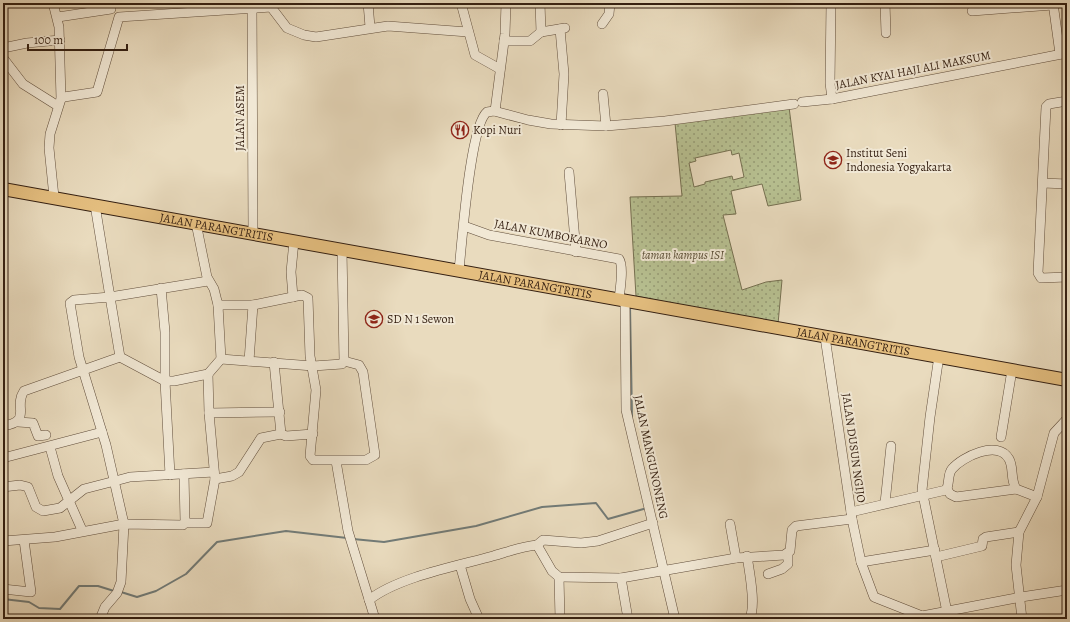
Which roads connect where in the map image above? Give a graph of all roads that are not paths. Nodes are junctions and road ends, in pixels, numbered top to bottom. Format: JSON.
{"nodes":[{"id":1,"x":53,"y":3,"type":"edge"},
{"id":2,"x":368,"y":3,"type":"edge"},
{"id":3,"x":461,"y":3,"type":"edge"},
{"id":4,"x":506,"y":3,"type":"edge"},
{"id":5,"x":540,"y":3,"type":"edge"},
{"id":6,"x":610,"y":3,"type":"edge"},
{"id":7,"x":831,"y":3,"type":"edge"},
{"id":8,"x":885,"y":3,"type":"edge"},
{"id":9,"x":1053,"y":4,"type":"edge"},
{"id":10,"x":272,"y":5,"type":"edge"},
{"id":11,"x":111,"y":6,"type":"edge"},
{"id":12,"x":252,"y":6,"type":"edge"},
{"id":13,"x":972,"y":11,"type":"dead end"},
{"id":14,"x":58,"y":16,"type":"junction"},
{"id":15,"x":118,"y":19,"type":"junction"},
{"id":16,"x":602,"y":24,"type":"dead end"},
{"id":17,"x":370,"y":28,"type":"junction"},
{"id":18,"x":468,"y":32,"type":"junction"},
{"id":19,"x":541,"y":32,"type":"junction"},
{"id":20,"x":886,"y":33,"type":"dead end"},
{"id":21,"x":60,"y":40,"type":"junction"},
{"id":22,"x":504,"y":41,"type":"junction"},
{"id":23,"x":3,"y":48,"type":"edge"},
{"id":24,"x":1064,"y":53,"type":"edge"},
{"id":25,"x":3,"y":58,"type":"edge"},
{"id":26,"x":500,"y":69,"type":"junction"},
{"id":27,"x":603,"y":94,"type":"dead end"},
{"id":28,"x":832,"y":99,"type":"junction"},
{"id":29,"x":1067,"y":101,"type":"edge"},
{"id":30,"x":60,"y":102,"type":"junction"},
{"id":31,"x":495,"y":111,"type":"junction"},
{"id":32,"x":560,"y":125,"type":"junction"},
{"id":33,"x":606,"y":126,"type":"junction"},
{"id":34,"x":569,"y":172,"type":"dead end"},
{"id":35,"x":1043,"y":183,"type":"junction"},
{"id":36,"x":1067,"y":184,"type":"edge"},
{"id":37,"x":3,"y":188,"type":"edge"},
{"id":38,"x":54,"y":197,"type":"junction"},
{"id":39,"x":96,"y":205,"type":"junction"},
{"id":40,"x":196,"y":223,"type":"junction"},
{"id":41,"x":464,"y":226,"type":"junction"},
{"id":42,"x":253,"y":234,"type":"junction"},
{"id":43,"x":294,"y":241,"type":"junction"},
{"id":44,"x":342,"y":250,"type":"junction"},
{"id":45,"x":576,"y":252,"type":"junction"},
{"id":46,"x":459,"y":270,"type":"junction"},
{"id":47,"x":1067,"y":277,"type":"edge"},
{"id":48,"x":208,"y":281,"type":"junction"},
{"id":49,"x":161,"y":288,"type":"junction"},
{"id":50,"x":110,"y":297,"type":"junction"},
{"id":51,"x":293,"y":297,"type":"junction"},
{"id":52,"x":622,"y":300,"type":"junction"},
{"id":53,"x":218,"y":305,"type":"junction"},
{"id":54,"x":253,"y":305,"type":"junction"},
{"id":55,"x":825,"y":337,"type":"junction"},
{"id":56,"x":939,"y":356,"type":"junction"},
{"id":57,"x":120,"y":357,"type":"junction"},
{"id":58,"x":221,"y":359,"type":"junction"},
{"id":59,"x":249,"y":361,"type":"junction"},
{"id":60,"x":344,"y":361,"type":"junction"},
{"id":61,"x":274,"y":362,"type":"junction"},
{"id":62,"x":312,"y":366,"type":"junction"},
{"id":63,"x":82,"y":370,"type":"junction"},
{"id":64,"x":1012,"y":370,"type":"junction"},
{"id":65,"x":208,"y":374,"type":"junction"},
{"id":66,"x":1067,"y":380,"type":"edge"},
{"id":67,"x":165,"y":381,"type":"junction"},
{"id":68,"x":280,"y":412,"type":"junction"},
{"id":69,"x":208,"y":413,"type":"junction"},
{"id":70,"x":1067,"y":418,"type":"edge"},
{"id":71,"x":18,"y":422,"type":"junction"},
{"id":72,"x":3,"y":426,"type":"edge"},
{"id":73,"x":102,"y":432,"type":"junction"},
{"id":74,"x":281,"y":434,"type":"junction"},
{"id":75,"x":313,"y":434,"type":"junction"},
{"id":76,"x":46,"y":435,"type":"dead end"},
{"id":77,"x":1001,"y":437,"type":"dead end"},
{"id":78,"x":891,"y":446,"type":"dead end"},
{"id":79,"x":50,"y":447,"type":"junction"},
{"id":80,"x":3,"y":458,"type":"edge"},
{"id":81,"x":336,"y":461,"type":"junction"},
{"id":82,"x":170,"y":474,"type":"junction"},
{"id":83,"x":184,"y":474,"type":"junction"},
{"id":84,"x":214,"y":476,"type":"junction"},
{"id":85,"x":114,"y":481,"type":"junction"},
{"id":86,"x":3,"y":487,"type":"edge"},
{"id":87,"x":947,"y":489,"type":"junction"},
{"id":88,"x":1016,"y":489,"type":"junction"},
{"id":89,"x":923,"y":495,"type":"junction"},
{"id":90,"x":1037,"y":497,"type":"junction"},
{"id":91,"x":69,"y":502,"type":"junction"},
{"id":92,"x":885,"y":503,"type":"junction"},
{"id":93,"x":852,"y":516,"type":"junction"},
{"id":94,"x":185,"y":523,"type":"junction"},
{"id":95,"x":653,"y":523,"type":"junction"},
{"id":96,"x":124,"y":524,"type":"junction"},
{"id":97,"x":730,"y":524,"type":"dead end"},
{"id":98,"x":82,"y":530,"type":"junction"},
{"id":99,"x":1019,"y":532,"type":"junction"},
{"id":100,"x":24,"y":540,"type":"junction"},
{"id":101,"x":3,"y":541,"type":"edge"},
{"id":102,"x":537,"y":545,"type":"junction"},
{"id":103,"x":936,"y":553,"type":"junction"},
{"id":104,"x":788,"y":554,"type":"junction"},
{"id":105,"x":747,"y":556,"type":"junction"},
{"id":106,"x":736,"y":558,"type":"junction"},
{"id":107,"x":861,"y":562,"type":"junction"},
{"id":108,"x":460,"y":565,"type":"junction"},
{"id":109,"x":664,"y":569,"type":"junction"},
{"id":110,"x":768,"y":574,"type":"dead end"},
{"id":111,"x":559,"y":577,"type":"junction"},
{"id":112,"x":621,"y":578,"type":"junction"},
{"id":113,"x":3,"y":589,"type":"edge"},
{"id":114,"x":1067,"y":590,"type":"edge"},
{"id":115,"x":1021,"y":597,"type":"junction"},
{"id":116,"x":369,"y":600,"type":"junction"},
{"id":117,"x":947,"y":612,"type":"junction"},
{"id":118,"x":922,"y":618,"type":"edge"},
{"id":119,"x":100,"y":619,"type":"edge"},
{"id":120,"x":376,"y":619,"type":"edge"},
{"id":121,"x":479,"y":619,"type":"edge"},
{"id":122,"x":560,"y":619,"type":"edge"},
{"id":123,"x":628,"y":619,"type":"edge"},
{"id":124,"x":675,"y":619,"type":"edge"},
{"id":125,"x":749,"y":619,"type":"edge"},
{"id":126,"x":1022,"y":619,"type":"edge"}],
"edges":[{"from":1,"to":14,"type":"street"},
{"from":2,"to":17,"type":"street"},
{"from":3,"to":18,"type":"street"},
{"from":4,"to":22,"type":"street"},
{"from":5,"to":19,"type":"street"},
{"from":6,"to":16,"type":"street"},
{"from":7,"to":28,"type":"street","name":"JALAN KYAI HAJI ALI MAKSUM"},
{"from":8,"to":20,"type":"street"},
{"from":9,"to":13,"type":"street"},
{"from":9,"to":24,"type":"street"},
{"from":10,"to":12,"type":"street"},
{"from":10,"to":17,"type":"street"},
{"from":11,"to":14,"type":"street"},
{"from":11,"to":15,"type":"street"},
{"from":12,"to":15,"type":"street"},
{"from":12,"to":42,"type":"street","name":"JALAN ASEM"},
{"from":14,"to":21,"type":"street"},
{"from":15,"to":30,"type":"street"},
{"from":17,"to":18,"type":"street"},
{"from":18,"to":26,"type":"street"},
{"from":19,"to":22,"type":"street"},
{"from":19,"to":32,"type":"street"},
{"from":21,"to":23,"type":"street"},
{"from":21,"to":30,"type":"street"},
{"from":22,"to":26,"type":"street"},
{"from":24,"to":28,"type":"street","name":"JALAN KYAI HAJI ALI MAKSUM"},
{"from":25,"to":30,"type":"street"},
{"from":26,"to":31,"type":"street"},
{"from":27,"to":33,"type":"street"},
{"from":28,"to":33,"type":"street"},
{"from":29,"to":35,"type":"street"},
{"from":30,"to":38,"type":"street"},
{"from":31,"to":32,"type":"street"},
{"from":31,"to":41,"type":"street"},
{"from":32,"to":33,"type":"street"},
{"from":34,"to":45,"type":"street"},
{"from":35,"to":36,"type":"street"},
{"from":35,"to":47,"type":"street"},
{"from":37,"to":38,"type":"main road","name":"JALAN PARANGTRITIS"},
{"from":38,"to":39,"type":"main road","name":"JALAN PARANGTRITIS"},
{"from":39,"to":40,"type":"main road","name":"JALAN PARANGTRITIS"},
{"from":39,"to":50,"type":"street"},
{"from":40,"to":42,"type":"main road","name":"JALAN PARANGTRITIS"},
{"from":40,"to":48,"type":"street"},
{"from":41,"to":45,"type":"street","name":"JALAN KUMBOKARNO"},
{"from":41,"to":46,"type":"street"},
{"from":42,"to":43,"type":"main road","name":"JALAN PARANGTRITIS"},
{"from":43,"to":44,"type":"main road","name":"JALAN PARANGTRITIS"},
{"from":43,"to":51,"type":"street"},
{"from":44,"to":46,"type":"main road","name":"JALAN PARANGTRITIS"},
{"from":44,"to":60,"type":"street"},
{"from":45,"to":52,"type":"street","name":"JALAN KUMBOKARNO"},
{"from":46,"to":52,"type":"main road","name":"JALAN PARANGTRITIS"},
{"from":48,"to":49,"type":"street"},
{"from":48,"to":53,"type":"street"},
{"from":49,"to":50,"type":"street"},
{"from":49,"to":67,"type":"street"},
{"from":50,"to":57,"type":"street"},
{"from":50,"to":63,"type":"street"},
{"from":51,"to":54,"type":"street"},
{"from":51,"to":62,"type":"street"},
{"from":52,"to":55,"type":"main road","name":"JALAN PARANGTRITIS"},
{"from":52,"to":95,"type":"street","name":"JALAN MANGUNONENG"},
{"from":53,"to":54,"type":"street"},
{"from":53,"to":58,"type":"street"},
{"from":54,"to":59,"type":"street"},
{"from":55,"to":56,"type":"main road","name":"JALAN PARANGTRITIS"},
{"from":55,"to":93,"type":"street","name":"JALAN DUSUN NGIJO"},
{"from":56,"to":64,"type":"main road","name":"JALAN PARANGTRITIS"},
{"from":56,"to":89,"type":"street"},
{"from":57,"to":63,"type":"street"},
{"from":57,"to":67,"type":"street"},
{"from":58,"to":59,"type":"street"},
{"from":58,"to":65,"type":"street"},
{"from":59,"to":61,"type":"street"},
{"from":60,"to":62,"type":"street"},
{"from":60,"to":81,"type":"street"},
{"from":61,"to":62,"type":"street"},
{"from":61,"to":68,"type":"street"},
{"from":62,"to":75,"type":"street"},
{"from":63,"to":71,"type":"street"},
{"from":63,"to":73,"type":"street"},
{"from":64,"to":66,"type":"main road","name":"JALAN PARANGTRITIS"},
{"from":64,"to":77,"type":"street"},
{"from":65,"to":67,"type":"street"},
{"from":65,"to":69,"type":"street"},
{"from":67,"to":82,"type":"street"},
{"from":68,"to":69,"type":"street"},
{"from":68,"to":74,"type":"street"},
{"from":69,"to":84,"type":"street"},
{"from":70,"to":90,"type":"street"},
{"from":71,"to":72,"type":"street"},
{"from":71,"to":76,"type":"street"},
{"from":73,"to":79,"type":"street"},
{"from":73,"to":85,"type":"street"},
{"from":74,"to":75,"type":"street"},
{"from":74,"to":84,"type":"street"},
{"from":75,"to":81,"type":"street"},
{"from":78,"to":92,"type":"street"},
{"from":79,"to":80,"type":"street"},
{"from":79,"to":91,"type":"street"},
{"from":81,"to":116,"type":"street"},
{"from":82,"to":83,"type":"street"},
{"from":82,"to":85,"type":"street"},
{"from":83,"to":84,"type":"street"},
{"from":83,"to":94,"type":"street"},
{"from":84,"to":94,"type":"street"},
{"from":85,"to":91,"type":"street"},
{"from":85,"to":96,"type":"street"},
{"from":86,"to":91,"type":"street"},
{"from":87,"to":88,"type":"street"},
{"from":87,"to":88,"type":"street"},
{"from":87,"to":89,"type":"street"},
{"from":88,"to":90,"type":"street"},
{"from":89,"to":92,"type":"street"},
{"from":89,"to":103,"type":"street"},
{"from":90,"to":99,"type":"street"},
{"from":91,"to":98,"type":"street"},
{"from":92,"to":93,"type":"street"},
{"from":93,"to":104,"type":"street"},
{"from":93,"to":107,"type":"street","name":"JALAN DUSUN NGIJO"},
{"from":94,"to":96,"type":"street"},
{"from":95,"to":102,"type":"street"},
{"from":95,"to":109,"type":"street","name":"JALAN MANGUNONENG"},
{"from":96,"to":98,"type":"street"},
{"from":96,"to":119,"type":"street"},
{"from":97,"to":106,"type":"street"},
{"from":98,"to":100,"type":"street"},
{"from":99,"to":103,"type":"street"},
{"from":99,"to":115,"type":"street"},
{"from":100,"to":101,"type":"street"},
{"from":100,"to":113,"type":"street"},
{"from":102,"to":108,"type":"street"},
{"from":102,"to":111,"type":"street"},
{"from":103,"to":107,"type":"street"},
{"from":103,"to":117,"type":"street"},
{"from":104,"to":105,"type":"street"},
{"from":104,"to":110,"type":"street"},
{"from":105,"to":106,"type":"street"},
{"from":105,"to":125,"type":"street"},
{"from":106,"to":109,"type":"street"},
{"from":107,"to":118,"type":"street","name":"JALAN DUSUN NGIJO"},
{"from":108,"to":116,"type":"street"},
{"from":108,"to":121,"type":"street"},
{"from":109,"to":112,"type":"street"},
{"from":109,"to":124,"type":"street","name":"JALAN MANGUNONENG"},
{"from":111,"to":112,"type":"street"},
{"from":111,"to":122,"type":"street"},
{"from":112,"to":123,"type":"street"},
{"from":114,"to":115,"type":"street"},
{"from":115,"to":117,"type":"street"},
{"from":115,"to":126,"type":"street"},
{"from":116,"to":120,"type":"street"},
{"from":117,"to":118,"type":"street"}]}
